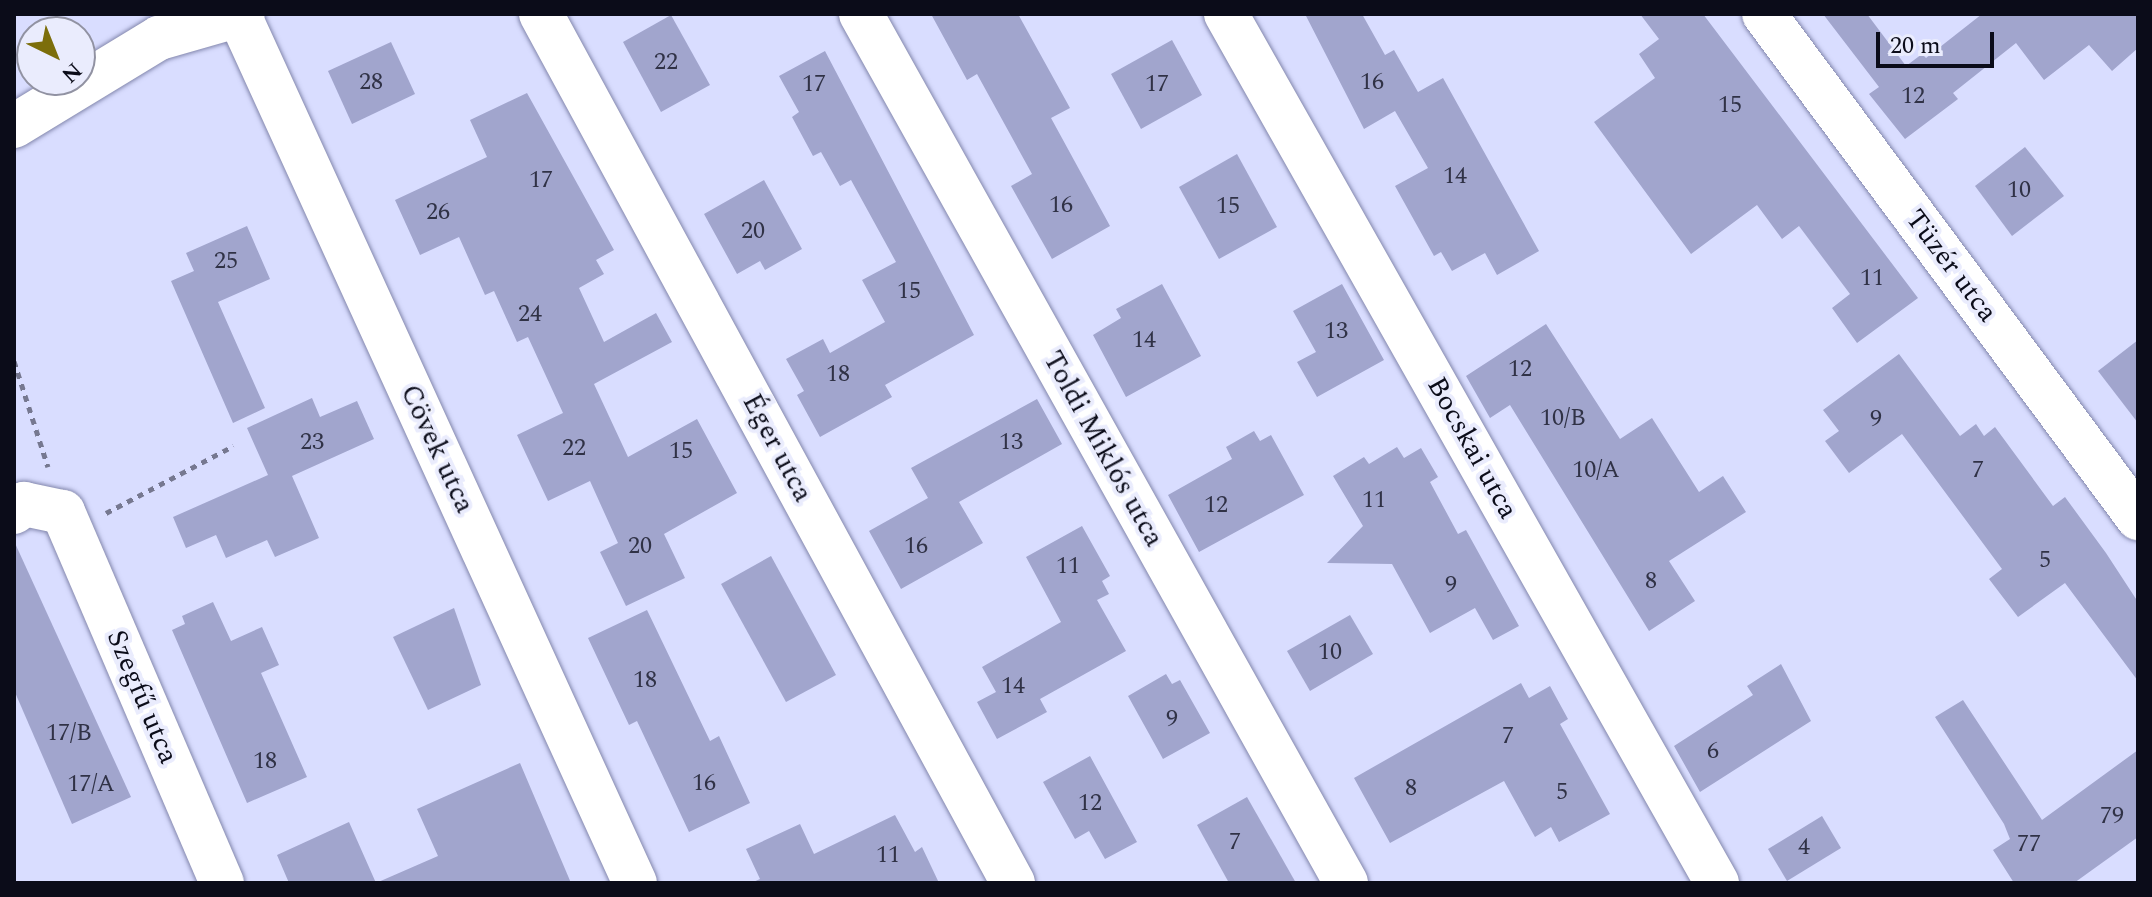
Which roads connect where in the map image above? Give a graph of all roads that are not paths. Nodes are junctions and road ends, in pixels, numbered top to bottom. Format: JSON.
{"nodes":[{"id":1,"x":241,"y":14,"type":"edge"},
{"id":2,"x":541,"y":14,"type":"edge"},
{"id":3,"x":861,"y":14,"type":"edge"},
{"id":4,"x":1226,"y":14,"type":"edge"},
{"id":5,"x":1764,"y":14,"type":"edge"},
{"id":6,"x":149,"y":26,"type":"edge"},
{"id":7,"x":14,"y":126,"type":"edge"},
{"id":8,"x":14,"y":512,"type":"edge"},
{"id":9,"x":2138,"y":518,"type":"edge"},
{"id":10,"x":222,"y":883,"type":"edge"},
{"id":11,"x":635,"y":883,"type":"edge"},
{"id":12,"x":1013,"y":883,"type":"edge"},
{"id":13,"x":1346,"y":883,"type":"edge"},
{"id":14,"x":1717,"y":883,"type":"edge"}],
"edges":[{"from":1,"to":6,"type":"street"},
{"from":1,"to":11,"type":"street","name":"Cövek utca"},
{"from":2,"to":12,"type":"street","name":"Éger utca"},
{"from":3,"to":13,"type":"street","name":"Toldi Miklós utca"},
{"from":4,"to":14,"type":"street","name":"Bocskai utca"},
{"from":5,"to":9,"type":"street","name":"Tüzér utca"},
{"from":6,"to":7,"type":"street"},
{"from":8,"to":10,"type":"street","name":"Szegfű utca"}]}
